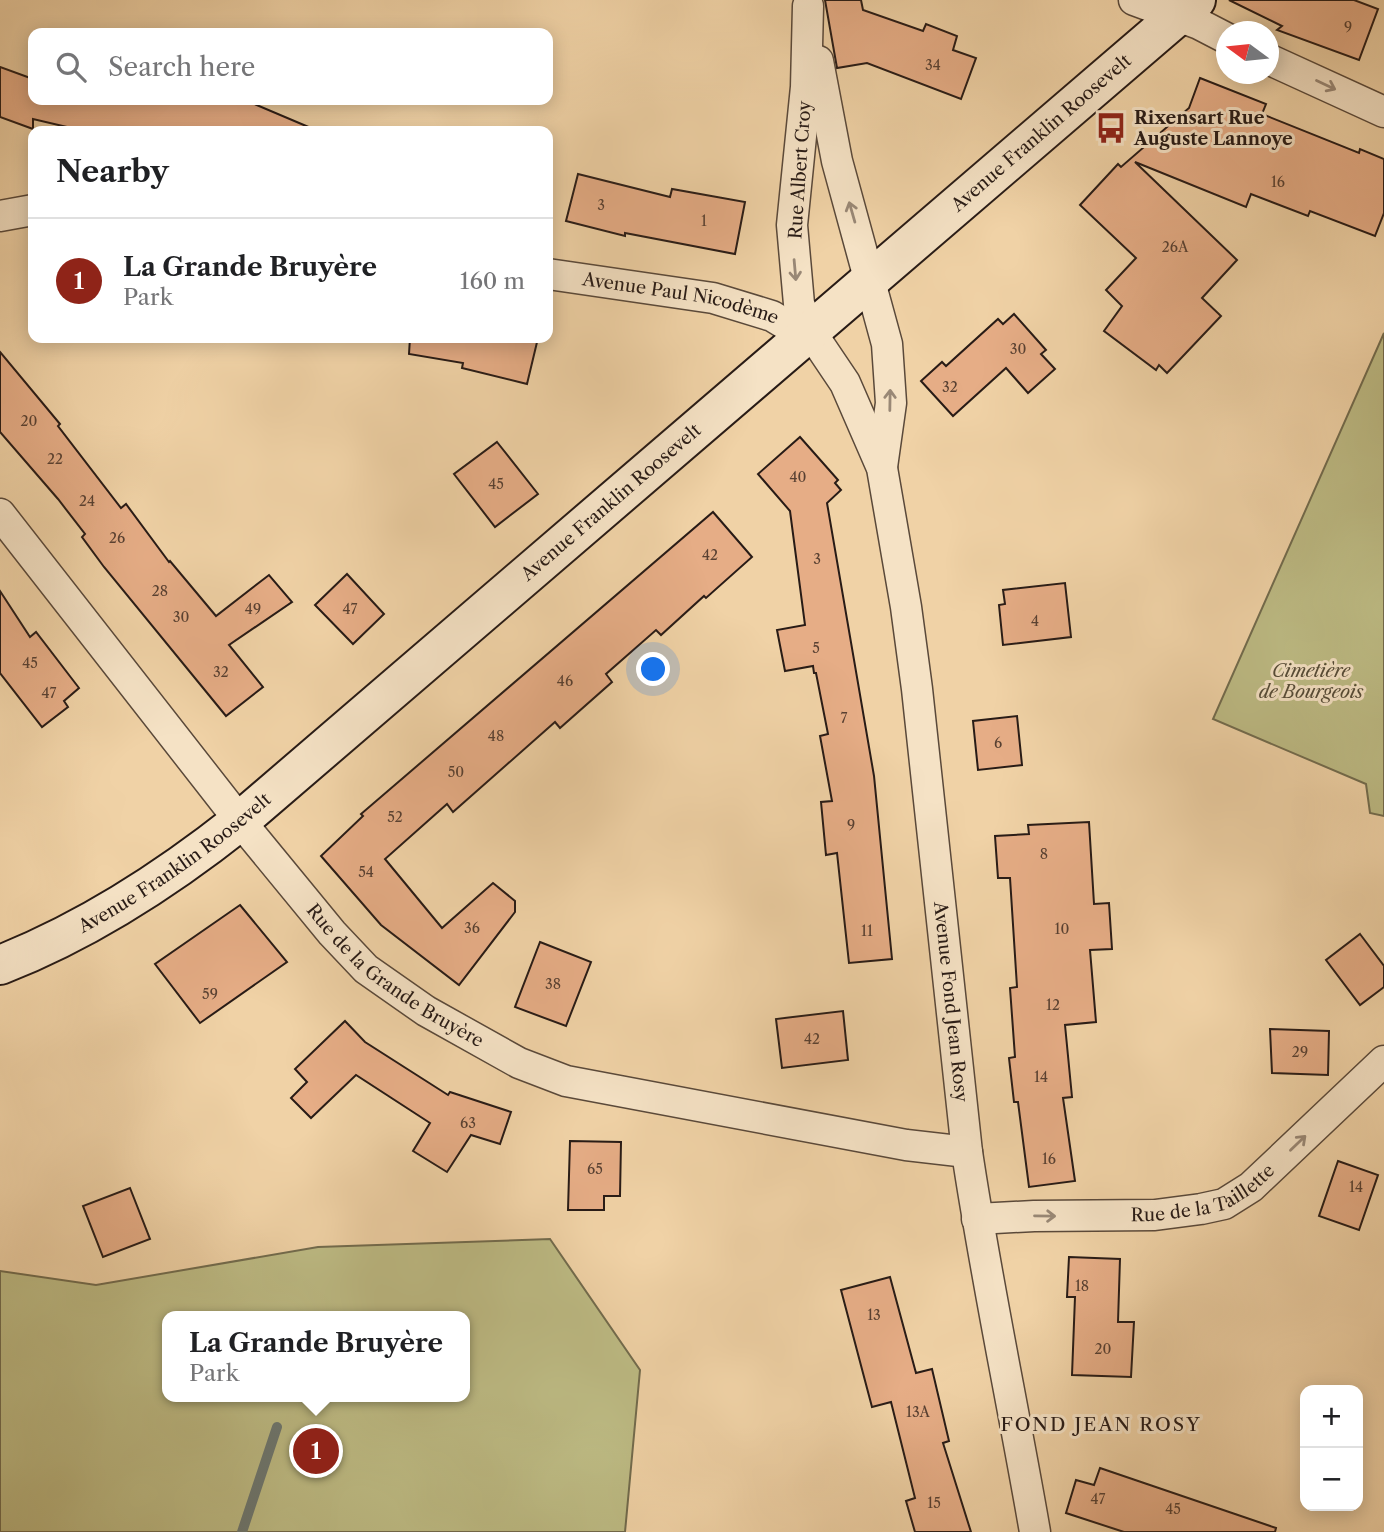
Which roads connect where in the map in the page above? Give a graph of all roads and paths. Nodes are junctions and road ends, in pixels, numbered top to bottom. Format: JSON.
{"nodes":[{"id":1,"x":1134,"y":0,"type":"edge"},
{"id":2,"x":807,"y":3,"type":"edge"},
{"id":3,"x":1186,"y":8,"type":"edge"},
{"id":4,"x":1216,"y":32,"type":"edge"},
{"id":5,"x":1279,"y":63,"type":"edge"},
{"id":6,"x":1384,"y":111,"type":"edge"},
{"id":7,"x":28,"y":211,"type":"edge"},
{"id":8,"x":0,"y":216,"type":"edge"},
{"id":9,"x":553,"y":275,"type":"edge"},
{"id":10,"x":871,"y":278,"type":"junction"},
{"id":11,"x":810,"y":331,"type":"junction"},
{"id":12,"x":882,"y":468,"type":"junction"},
{"id":13,"x":0,"y":514,"type":"edge"},
{"id":14,"x":240,"y":821,"type":"junction"},
{"id":15,"x":0,"y":965,"type":"edge"},
{"id":16,"x":1384,"y":1061,"type":"edge"},
{"id":17,"x":967,"y":1152,"type":"junction"},
{"id":18,"x":977,"y":1219,"type":"junction"},
{"id":19,"x":1035,"y":1532,"type":"edge"}],
"edges":[{"from":1,"to":3,"type":"street"},
{"from":10,"to":2,"type":"street","name":"Rue Albert Croy","one_way":true},
{"from":2,"to":11,"type":"street","name":"Rue Albert Croy","one_way":true},
{"from":3,"to":4,"type":"street"},
{"from":3,"to":10,"type":"main road","name":"Avenue Franklin Roosevelt"},
{"from":5,"to":6,"type":"street","one_way":true},
{"from":7,"to":8,"type":"street"},
{"from":9,"to":11,"type":"street","name":"Avenue Paul Nicodème"},
{"from":10,"to":11,"type":"main road","name":"Avenue Franklin Roosevelt"},
{"from":12,"to":10,"type":"street","name":"Avenue Fond Jean Rosy","one_way":true},
{"from":11,"to":12,"type":"street","name":"Avenue Fond Jean Rosy"},
{"from":11,"to":14,"type":"main road","name":"Avenue Franklin Roosevelt"},
{"from":12,"to":17,"type":"street","name":"Avenue Fond Jean Rosy"},
{"from":13,"to":14,"type":"street","name":"Rue de la Grande Bruyère"},
{"from":14,"to":15,"type":"main road","name":"Avenue Franklin Roosevelt"},
{"from":14,"to":17,"type":"street","name":"Rue de la Grande Bruyère"},
{"from":18,"to":16,"type":"street","name":"Rue de la Taillette","one_way":true},
{"from":17,"to":18,"type":"street","name":"Avenue Fond Jean Rosy"},
{"from":18,"to":19,"type":"street","name":"Avenue Fond Jean Rosy"}]}
